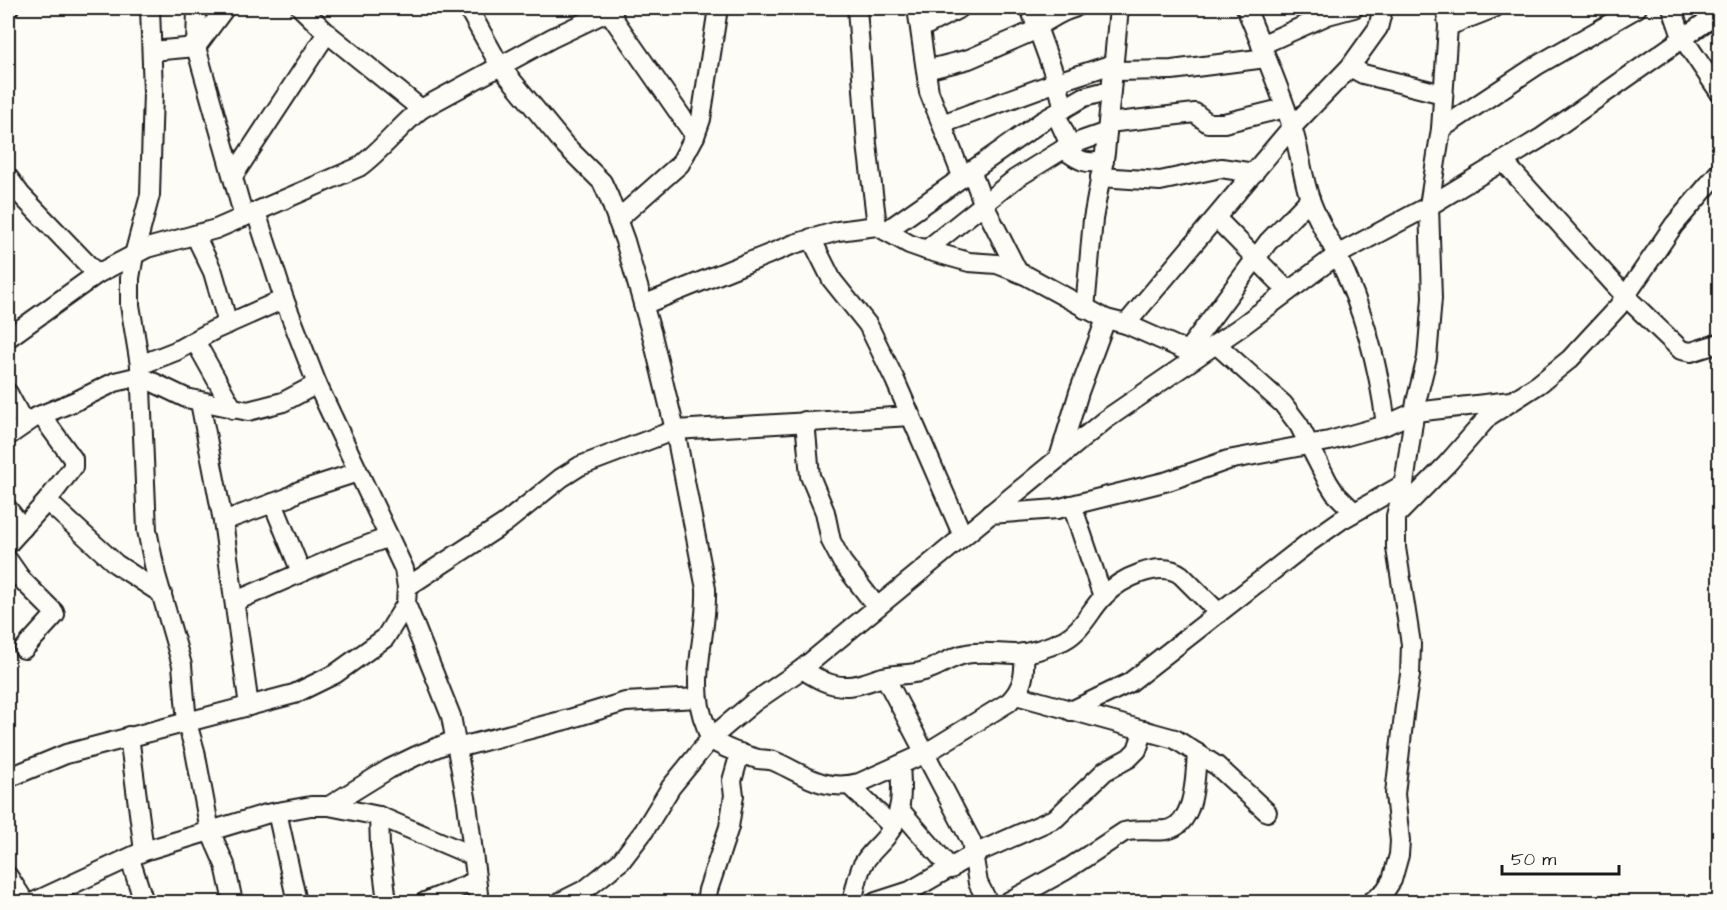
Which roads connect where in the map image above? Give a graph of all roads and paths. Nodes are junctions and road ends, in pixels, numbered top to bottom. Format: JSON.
{"nodes":[{"id":1,"x":150,"y":8,"type":"edge"},
{"id":2,"x":197,"y":8,"type":"edge"},
{"id":3,"x":225,"y":8,"type":"edge"},
{"id":4,"x":301,"y":8,"type":"edge"},
{"id":5,"x":718,"y":8,"type":"edge"},
{"id":6,"x":857,"y":8,"type":"edge"},
{"id":7,"x":917,"y":8,"type":"edge"},
{"id":8,"x":960,"y":8,"type":"edge"},
{"id":9,"x":1030,"y":8,"type":"edge"},
{"id":10,"x":1074,"y":8,"type":"edge"},
{"id":11,"x":1119,"y":8,"type":"edge"},
{"id":12,"x":1246,"y":8,"type":"edge"},
{"id":13,"x":1354,"y":8,"type":"edge"},
{"id":14,"x":1383,"y":8,"type":"edge"},
{"id":15,"x":1446,"y":8,"type":"edge"},
{"id":16,"x":1494,"y":8,"type":"edge"},
{"id":17,"x":1637,"y":8,"type":"edge"},
{"id":18,"x":1672,"y":8,"type":"edge"},
{"id":19,"x":610,"y":9,"type":"edge"},
{"id":20,"x":476,"y":10,"type":"edge"},
{"id":21,"x":1719,"y":12,"type":"edge"},
{"id":22,"x":1448,"y":26,"type":"junction"},
{"id":23,"x":921,"y":28,"type":"junction"},
{"id":24,"x":1037,"y":28,"type":"junction"},
{"id":25,"x":327,"y":33,"type":"junction"},
{"id":26,"x":1682,"y":37,"type":"junction"},
{"id":27,"x":196,"y":47,"type":"junction"},
{"id":28,"x":152,"y":51,"type":"junction"},
{"id":29,"x":1263,"y":51,"type":"junction"},
{"id":30,"x":500,"y":66,"type":"junction"},
{"id":31,"x":1113,"y":67,"type":"junction"},
{"id":32,"x":1350,"y":67,"type":"junction"},
{"id":33,"x":926,"y":70,"type":"junction"},
{"id":34,"x":1057,"y":82,"type":"junction"},
{"id":35,"x":1111,"y":90,"type":"junction"},
{"id":36,"x":1719,"y":93,"type":"edge"},
{"id":37,"x":1443,"y":94,"type":"junction"},
{"id":38,"x":1284,"y":108,"type":"junction"},
{"id":39,"x":421,"y":109,"type":"junction"},
{"id":40,"x":1060,"y":111,"type":"junction"},
{"id":41,"x":942,"y":124,"type":"junction"},
{"id":42,"x":1107,"y":127,"type":"junction"},
{"id":43,"x":1292,"y":127,"type":"junction"},
{"id":44,"x":1440,"y":129,"type":"junction"},
{"id":45,"x":695,"y":136,"type":"junction"},
{"id":46,"x":1067,"y":147,"type":"junction"},
{"id":47,"x":1503,"y":161,"type":"junction"},
{"id":48,"x":1102,"y":169,"type":"junction"},
{"id":49,"x":1719,"y":171,"type":"edge"},
{"id":50,"x":967,"y":173,"type":"junction"},
{"id":51,"x":1254,"y":173,"type":"junction"},
{"id":52,"x":232,"y":176,"type":"junction"},
{"id":53,"x":8,"y":177,"type":"edge"},
{"id":54,"x":1310,"y":199,"type":"junction"},
{"id":55,"x":983,"y":203,"type":"junction"},
{"id":56,"x":1429,"y":206,"type":"junction"},
{"id":57,"x":250,"y":214,"type":"junction"},
{"id":58,"x":1217,"y":219,"type":"junction"},
{"id":59,"x":617,"y":220,"type":"junction"},
{"id":60,"x":882,"y":229,"type":"junction"},
{"id":61,"x":195,"y":235,"type":"junction"},
{"id":62,"x":812,"y":238,"type":"junction"},
{"id":63,"x":926,"y":250,"type":"junction"},
{"id":64,"x":134,"y":255,"type":"junction"},
{"id":65,"x":1337,"y":255,"type":"junction"},
{"id":66,"x":1256,"y":259,"type":"junction"},
{"id":67,"x":1018,"y":272,"type":"junction"},
{"id":68,"x":97,"y":274,"type":"junction"},
{"id":69,"x":1288,"y":291,"type":"junction"},
{"id":70,"x":1625,"y":296,"type":"junction"},
{"id":71,"x":284,"y":299,"type":"junction"},
{"id":72,"x":643,"y":305,"type":"junction"},
{"id":73,"x":1085,"y":309,"type":"junction"},
{"id":74,"x":1106,"y":319,"type":"junction"},
{"id":75,"x":228,"y":324,"type":"junction"},
{"id":76,"x":1126,"y":324,"type":"junction"},
{"id":77,"x":8,"y":338,"type":"edge"},
{"id":78,"x":195,"y":341,"type":"junction"},
{"id":79,"x":1719,"y":343,"type":"edge"},
{"id":80,"x":1216,"y":344,"type":"junction"},
{"id":81,"x":1192,"y":354,"type":"junction"},
{"id":82,"x":140,"y":371,"type":"junction"},
{"id":83,"x":317,"y":384,"type":"junction"},
{"id":84,"x":8,"y":393,"type":"edge"},
{"id":85,"x":1511,"y":401,"type":"junction"},
{"id":86,"x":200,"y":402,"type":"junction"},
{"id":87,"x":233,"y":409,"type":"junction"},
{"id":88,"x":1415,"y":412,"type":"junction"},
{"id":89,"x":41,"y":415,"type":"junction"},
{"id":90,"x":911,"y":416,"type":"junction"},
{"id":91,"x":805,"y":421,"type":"junction"},
{"id":92,"x":24,"y":423,"type":"junction"},
{"id":93,"x":1386,"y":425,"type":"junction"},
{"id":94,"x":675,"y":430,"type":"junction"},
{"id":95,"x":8,"y":436,"type":"edge"},
{"id":96,"x":1310,"y":444,"type":"junction"},
{"id":97,"x":1059,"y":458,"type":"junction"},
{"id":98,"x":358,"y":472,"type":"junction"},
{"id":99,"x":1404,"y":484,"type":"junction"},
{"id":100,"x":47,"y":501,"type":"junction"},
{"id":101,"x":273,"y":503,"type":"junction"},
{"id":102,"x":1072,"y":505,"type":"junction"},
{"id":103,"x":8,"y":509,"type":"edge"},
{"id":104,"x":1354,"y":512,"type":"junction"},
{"id":105,"x":990,"y":514,"type":"junction"},
{"id":106,"x":1396,"y":516,"type":"junction"},
{"id":107,"x":223,"y":521,"type":"junction"},
{"id":108,"x":23,"y":528,"type":"junction"},
{"id":109,"x":963,"y":536,"type":"junction"},
{"id":110,"x":389,"y":537,"type":"junction"},
{"id":111,"x":8,"y":544,"type":"edge"},
{"id":112,"x":8,"y":560,"type":"edge"},
{"id":113,"x":301,"y":572,"type":"junction"},
{"id":114,"x":162,"y":594,"type":"junction"},
{"id":115,"x":406,"y":596,"type":"junction"},
{"id":116,"x":1103,"y":597,"type":"junction"},
{"id":117,"x":236,"y":601,"type":"junction"},
{"id":118,"x":877,"y":607,"type":"junction"},
{"id":119,"x":1219,"y":613,"type":"junction"},
{"id":120,"x":24,"y":650,"type":"dead end"},
{"id":121,"x":1024,"y":653,"type":"junction"},
{"id":122,"x":802,"y":669,"type":"junction"},
{"id":123,"x":885,"y":677,"type":"junction"},
{"id":124,"x":1016,"y":694,"type":"junction"},
{"id":125,"x":698,"y":698,"type":"junction"},
{"id":126,"x":249,"y":706,"type":"junction"},
{"id":127,"x":1071,"y":711,"type":"junction"},
{"id":128,"x":187,"y":723,"type":"junction"},
{"id":129,"x":1144,"y":730,"type":"junction"},
{"id":130,"x":129,"y":736,"type":"junction"},
{"id":131,"x":711,"y":738,"type":"junction"},
{"id":132,"x":456,"y":744,"type":"junction"},
{"id":133,"x":740,"y":753,"type":"junction"},
{"id":134,"x":926,"y":753,"type":"junction"},
{"id":135,"x":1197,"y":753,"type":"junction"},
{"id":136,"x":900,"y":765,"type":"junction"},
{"id":137,"x":8,"y":778,"type":"edge"},
{"id":138,"x":849,"y":785,"type":"junction"},
{"id":139,"x":329,"y":806,"type":"junction"},
{"id":140,"x":277,"y":812,"type":"junction"},
{"id":141,"x":1267,"y":812,"type":"dead end"},
{"id":142,"x":379,"y":816,"type":"junction"},
{"id":143,"x":897,"y":818,"type":"junction"},
{"id":144,"x":210,"y":831,"type":"junction"},
{"id":145,"x":974,"y":854,"type":"junction"},
{"id":146,"x":137,"y":855,"type":"junction"},
{"id":147,"x":473,"y":856,"type":"junction"},
{"id":148,"x":951,"y":868,"type":"junction"},
{"id":149,"x":8,"y":876,"type":"edge"},
{"id":150,"x":476,"y":881,"type":"junction"},
{"id":151,"x":25,"y":903,"type":"edge"},
{"id":152,"x":34,"y":903,"type":"edge"},
{"id":153,"x":144,"y":903,"type":"edge"},
{"id":154,"x":234,"y":903,"type":"edge"},
{"id":155,"x":297,"y":903,"type":"edge"},
{"id":156,"x":387,"y":903,"type":"edge"},
{"id":157,"x":425,"y":903,"type":"edge"},
{"id":158,"x":479,"y":903,"type":"edge"},
{"id":159,"x":560,"y":903,"type":"edge"},
{"id":160,"x":706,"y":903,"type":"edge"},
{"id":161,"x":852,"y":903,"type":"edge"},
{"id":162,"x":876,"y":903,"type":"edge"},
{"id":163,"x":988,"y":903,"type":"edge"},
{"id":164,"x":1008,"y":903,"type":"edge"},
{"id":165,"x":1371,"y":903,"type":"edge"}],
"edges":[{"from":1,"to":28,"type":"street"},
{"from":2,"to":27,"type":"street"},
{"from":3,"to":27,"type":"street"},
{"from":4,"to":25,"type":"street"},
{"from":5,"to":45,"type":"street"},
{"from":6,"to":60,"type":"street"},
{"from":7,"to":23,"type":"street"},
{"from":8,"to":23,"type":"street"},
{"from":9,"to":24,"type":"street"},
{"from":10,"to":24,"type":"street"},
{"from":11,"to":31,"type":"street"},
{"from":12,"to":29,"type":"street"},
{"from":13,"to":29,"type":"street"},
{"from":14,"to":32,"type":"street"},
{"from":15,"to":22,"type":"street"},
{"from":16,"to":22,"type":"street"},
{"from":17,"to":44,"type":"street"},
{"from":18,"to":26,"type":"street"},
{"from":19,"to":30,"type":"street"},
{"from":19,"to":45,"type":"street"},
{"from":20,"to":30,"type":"street"},
{"from":21,"to":26,"type":"street"},
{"from":22,"to":37,"type":"street"},
{"from":23,"to":33,"type":"street"},
{"from":24,"to":33,"type":"street"},
{"from":24,"to":34,"type":"street"},
{"from":25,"to":39,"type":"street"},
{"from":25,"to":52,"type":"street"},
{"from":26,"to":36,"type":"street"},
{"from":26,"to":47,"type":"street"},
{"from":27,"to":28,"type":"street"},
{"from":27,"to":52,"type":"street"},
{"from":28,"to":64,"type":"street"},
{"from":29,"to":31,"type":"street"},
{"from":29,"to":38,"type":"street"},
{"from":30,"to":39,"type":"street"},
{"from":30,"to":59,"type":"street"},
{"from":31,"to":34,"type":"street"},
{"from":31,"to":35,"type":"street"},
{"from":32,"to":37,"type":"street"},
{"from":32,"to":43,"type":"street"},
{"from":33,"to":41,"type":"street"},
{"from":34,"to":40,"type":"street"},
{"from":34,"to":41,"type":"street"},
{"from":35,"to":40,"type":"street"},
{"from":35,"to":42,"type":"street"},
{"from":37,"to":44,"type":"street"},
{"from":38,"to":42,"type":"street"},
{"from":38,"to":43,"type":"street"},
{"from":39,"to":57,"type":"street"},
{"from":40,"to":46,"type":"street"},
{"from":40,"to":50,"type":"street"},
{"from":41,"to":50,"type":"street"},
{"from":42,"to":46,"type":"street"},
{"from":42,"to":48,"type":"street"},
{"from":43,"to":51,"type":"street"},
{"from":43,"to":54,"type":"street"},
{"from":44,"to":56,"type":"street"},
{"from":45,"to":59,"type":"street"},
{"from":46,"to":48,"type":"street"},
{"from":46,"to":55,"type":"street"},
{"from":47,"to":56,"type":"street"},
{"from":47,"to":70,"type":"street"},
{"from":48,"to":51,"type":"street"},
{"from":48,"to":73,"type":"street"},
{"from":49,"to":70,"type":"street"},
{"from":50,"to":55,"type":"street"},
{"from":50,"to":60,"type":"street"},
{"from":51,"to":58,"type":"street"},
{"from":52,"to":57,"type":"street"},
{"from":53,"to":68,"type":"street"},
{"from":54,"to":65,"type":"street"},
{"from":54,"to":66,"type":"street"},
{"from":55,"to":63,"type":"street"},
{"from":55,"to":67,"type":"street"},
{"from":56,"to":65,"type":"street"},
{"from":56,"to":88,"type":"street"},
{"from":57,"to":61,"type":"street"},
{"from":57,"to":71,"type":"street"},
{"from":58,"to":66,"type":"street"},
{"from":58,"to":76,"type":"street"},
{"from":59,"to":72,"type":"street"},
{"from":60,"to":62,"type":"street"},
{"from":60,"to":63,"type":"street"},
{"from":61,"to":64,"type":"street"},
{"from":61,"to":75,"type":"street"},
{"from":62,"to":72,"type":"street"},
{"from":62,"to":90,"type":"street"},
{"from":63,"to":67,"type":"street"},
{"from":64,"to":68,"type":"street"},
{"from":64,"to":82,"type":"street"},
{"from":65,"to":69,"type":"street"},
{"from":65,"to":93,"type":"street"},
{"from":66,"to":69,"type":"street"},
{"from":66,"to":81,"type":"street"},
{"from":67,"to":73,"type":"street"},
{"from":68,"to":77,"type":"street"},
{"from":69,"to":80,"type":"street"},
{"from":70,"to":79,"type":"street"},
{"from":70,"to":85,"type":"street"},
{"from":71,"to":75,"type":"street"},
{"from":71,"to":83,"type":"street"},
{"from":72,"to":94,"type":"street"},
{"from":73,"to":74,"type":"street"},
{"from":74,"to":76,"type":"street"},
{"from":74,"to":97,"type":"street"},
{"from":75,"to":78,"type":"street"},
{"from":76,"to":81,"type":"street"},
{"from":78,"to":82,"type":"street"},
{"from":78,"to":87,"type":"street"},
{"from":80,"to":81,"type":"street"},
{"from":80,"to":96,"type":"street"},
{"from":81,"to":97,"type":"street"},
{"from":82,"to":86,"type":"street"},
{"from":82,"to":89,"type":"street"},
{"from":82,"to":114,"type":"street"},
{"from":83,"to":87,"type":"street"},
{"from":83,"to":98,"type":"street"},
{"from":84,"to":92,"type":"street"},
{"from":85,"to":88,"type":"street"},
{"from":85,"to":106,"type":"street"},
{"from":86,"to":87,"type":"street"},
{"from":86,"to":107,"type":"street"},
{"from":88,"to":93,"type":"street"},
{"from":88,"to":99,"type":"street"},
{"from":89,"to":92,"type":"street"},
{"from":89,"to":100,"type":"street"},
{"from":90,"to":91,"type":"street"},
{"from":90,"to":109,"type":"street"},
{"from":91,"to":94,"type":"street"},
{"from":91,"to":118,"type":"street"},
{"from":92,"to":95,"type":"street"},
{"from":93,"to":96,"type":"street"},
{"from":94,"to":115,"type":"street"},
{"from":94,"to":125,"type":"street"},
{"from":96,"to":102,"type":"street"},
{"from":96,"to":104,"type":"street"},
{"from":97,"to":105,"type":"street"},
{"from":98,"to":101,"type":"street"},
{"from":98,"to":110,"type":"street"},
{"from":99,"to":104,"type":"street"},
{"from":99,"to":106,"type":"street"},
{"from":100,"to":108,"type":"street"},
{"from":100,"to":114,"type":"street"},
{"from":101,"to":107,"type":"street"},
{"from":101,"to":113,"type":"street"},
{"from":102,"to":105,"type":"street"},
{"from":102,"to":116,"type":"street"},
{"from":103,"to":108,"type":"street"},
{"from":104,"to":119,"type":"street"},
{"from":105,"to":109,"type":"street"},
{"from":106,"to":165,"type":"street"},
{"from":107,"to":117,"type":"street"},
{"from":108,"to":111,"type":"street"},
{"from":109,"to":118,"type":"street"},
{"from":110,"to":113,"type":"street"},
{"from":110,"to":115,"type":"street"},
{"from":112,"to":120,"type":"street"},
{"from":113,"to":117,"type":"street"},
{"from":114,"to":128,"type":"street"},
{"from":115,"to":126,"type":"street"},
{"from":115,"to":132,"type":"street"},
{"from":116,"to":119,"type":"street"},
{"from":116,"to":121,"type":"street"},
{"from":117,"to":126,"type":"street"},
{"from":118,"to":122,"type":"street"},
{"from":119,"to":127,"type":"street"},
{"from":121,"to":123,"type":"street"},
{"from":121,"to":124,"type":"street"},
{"from":122,"to":123,"type":"street"},
{"from":122,"to":131,"type":"street"},
{"from":123,"to":134,"type":"street"},
{"from":124,"to":127,"type":"street"},
{"from":124,"to":134,"type":"street"},
{"from":125,"to":131,"type":"street"},
{"from":125,"to":132,"type":"street"},
{"from":126,"to":128,"type":"street"},
{"from":127,"to":129,"type":"street"},
{"from":128,"to":130,"type":"street"},
{"from":128,"to":144,"type":"street"},
{"from":129,"to":135,"type":"street"},
{"from":129,"to":145,"type":"street"},
{"from":130,"to":137,"type":"street"},
{"from":130,"to":146,"type":"street"},
{"from":131,"to":133,"type":"street"},
{"from":131,"to":159,"type":"street"},
{"from":132,"to":139,"type":"street"},
{"from":132,"to":147,"type":"street"},
{"from":133,"to":138,"type":"street"},
{"from":133,"to":160,"type":"street"},
{"from":134,"to":136,"type":"street"},
{"from":134,"to":145,"type":"street"},
{"from":135,"to":141,"type":"street"},
{"from":135,"to":164,"type":"street"},
{"from":136,"to":138,"type":"street"},
{"from":136,"to":143,"type":"street"},
{"from":138,"to":143,"type":"street"},
{"from":139,"to":140,"type":"street"},
{"from":139,"to":142,"type":"street"},
{"from":140,"to":144,"type":"street"},
{"from":140,"to":155,"type":"street"},
{"from":142,"to":147,"type":"street"},
{"from":142,"to":156,"type":"street"},
{"from":143,"to":148,"type":"street"},
{"from":143,"to":161,"type":"street"},
{"from":144,"to":146,"type":"street"},
{"from":144,"to":154,"type":"street"},
{"from":145,"to":148,"type":"street"},
{"from":145,"to":163,"type":"street"},
{"from":146,"to":152,"type":"street"},
{"from":146,"to":153,"type":"street"},
{"from":147,"to":150,"type":"street"},
{"from":148,"to":162,"type":"street"},
{"from":149,"to":151,"type":"street"},
{"from":150,"to":157,"type":"street"},
{"from":150,"to":158,"type":"street"}]}
